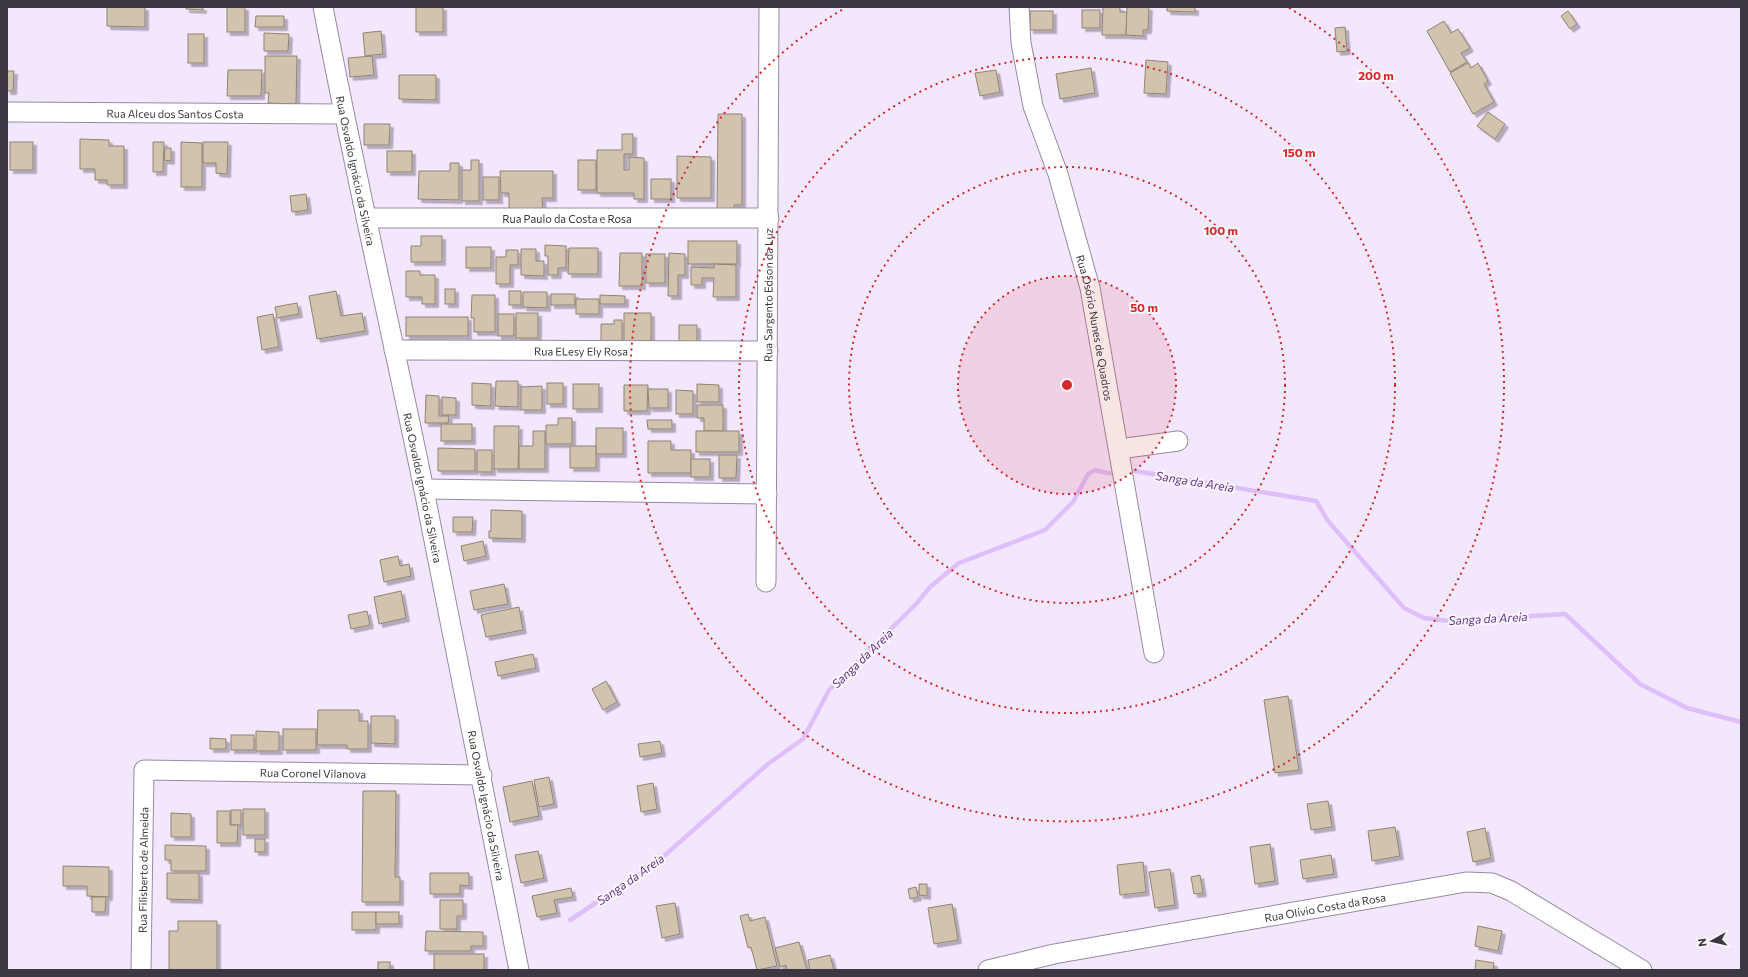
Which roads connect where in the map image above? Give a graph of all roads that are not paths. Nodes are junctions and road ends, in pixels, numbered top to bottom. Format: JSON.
{"nodes":[{"id":1,"x":323,"y":7,"type":"edge"},
{"id":2,"x":769,"y":7,"type":"edge"},
{"id":3,"x":1019,"y":7,"type":"edge"},
{"id":4,"x":7,"y":112,"type":"edge"},
{"id":5,"x":343,"y":114,"type":"junction"},
{"id":6,"x":366,"y":218,"type":"junction"},
{"id":7,"x":769,"y":218,"type":"junction"},
{"id":8,"x":394,"y":350,"type":"junction"},
{"id":9,"x":768,"y":351,"type":"junction"},
{"id":10,"x":1178,"y":441,"type":"dead end"},
{"id":11,"x":1119,"y":449,"type":"junction"},
{"id":12,"x":424,"y":489,"type":"junction"},
{"id":13,"x":767,"y":494,"type":"junction"},
{"id":14,"x":766,"y":582,"type":"dead end"},
{"id":15,"x":1154,"y":653,"type":"dead end"},
{"id":16,"x":144,"y":770,"type":"joint"},
{"id":17,"x":482,"y":775,"type":"junction"},
{"id":18,"x":141,"y":970,"type":"edge"},
{"id":19,"x":519,"y":970,"type":"edge"},
{"id":20,"x":988,"y":970,"type":"edge"},
{"id":21,"x":1642,"y":970,"type":"edge"}],
"edges":[{"from":1,"to":5,"type":"street","name":"Rua Osvaldo Ignácio da Silveira"},
{"from":2,"to":7,"type":"street","name":"Rua Sargento Edson da Luz"},
{"from":3,"to":11,"type":"street","name":"Rua Osório Nunes de Quadros"},
{"from":4,"to":5,"type":"street","name":"Rua Alceu dos Santos Costa"},
{"from":5,"to":6,"type":"street","name":"Rua Osvaldo Ignácio da Silveira"},
{"from":6,"to":7,"type":"street","name":"Rua Paulo da Costa e Rosa"},
{"from":6,"to":8,"type":"street","name":"Rua Osvaldo Ignácio da Silveira"},
{"from":7,"to":9,"type":"street","name":"Rua Sargento Edson da Luz"},
{"from":8,"to":9,"type":"street","name":"Rua ELesy Ely Rosa"},
{"from":8,"to":12,"type":"street","name":"Rua Osvaldo Ignácio da Silveira"},
{"from":9,"to":13,"type":"street","name":"Rua Sargento Edson da Luz"},
{"from":10,"to":11,"type":"street"},
{"from":11,"to":15,"type":"street","name":"Rua Osório Nunes de Quadros"},
{"from":12,"to":13,"type":"street"},
{"from":12,"to":17,"type":"street","name":"Rua Osvaldo Ignácio da Silveira"},
{"from":13,"to":14,"type":"street","name":"Rua Sargento Edson da Luz"},
{"from":16,"to":17,"type":"street","name":"Rua Coronel Vilanova"},
{"from":16,"to":18,"type":"street","name":"Rua Filisberto de Almeida"},
{"from":17,"to":19,"type":"street","name":"Rua Osvaldo Ignácio da Silveira"},
{"from":20,"to":21,"type":"street","name":"Rua Olívio Costa da Rosa"}]}
